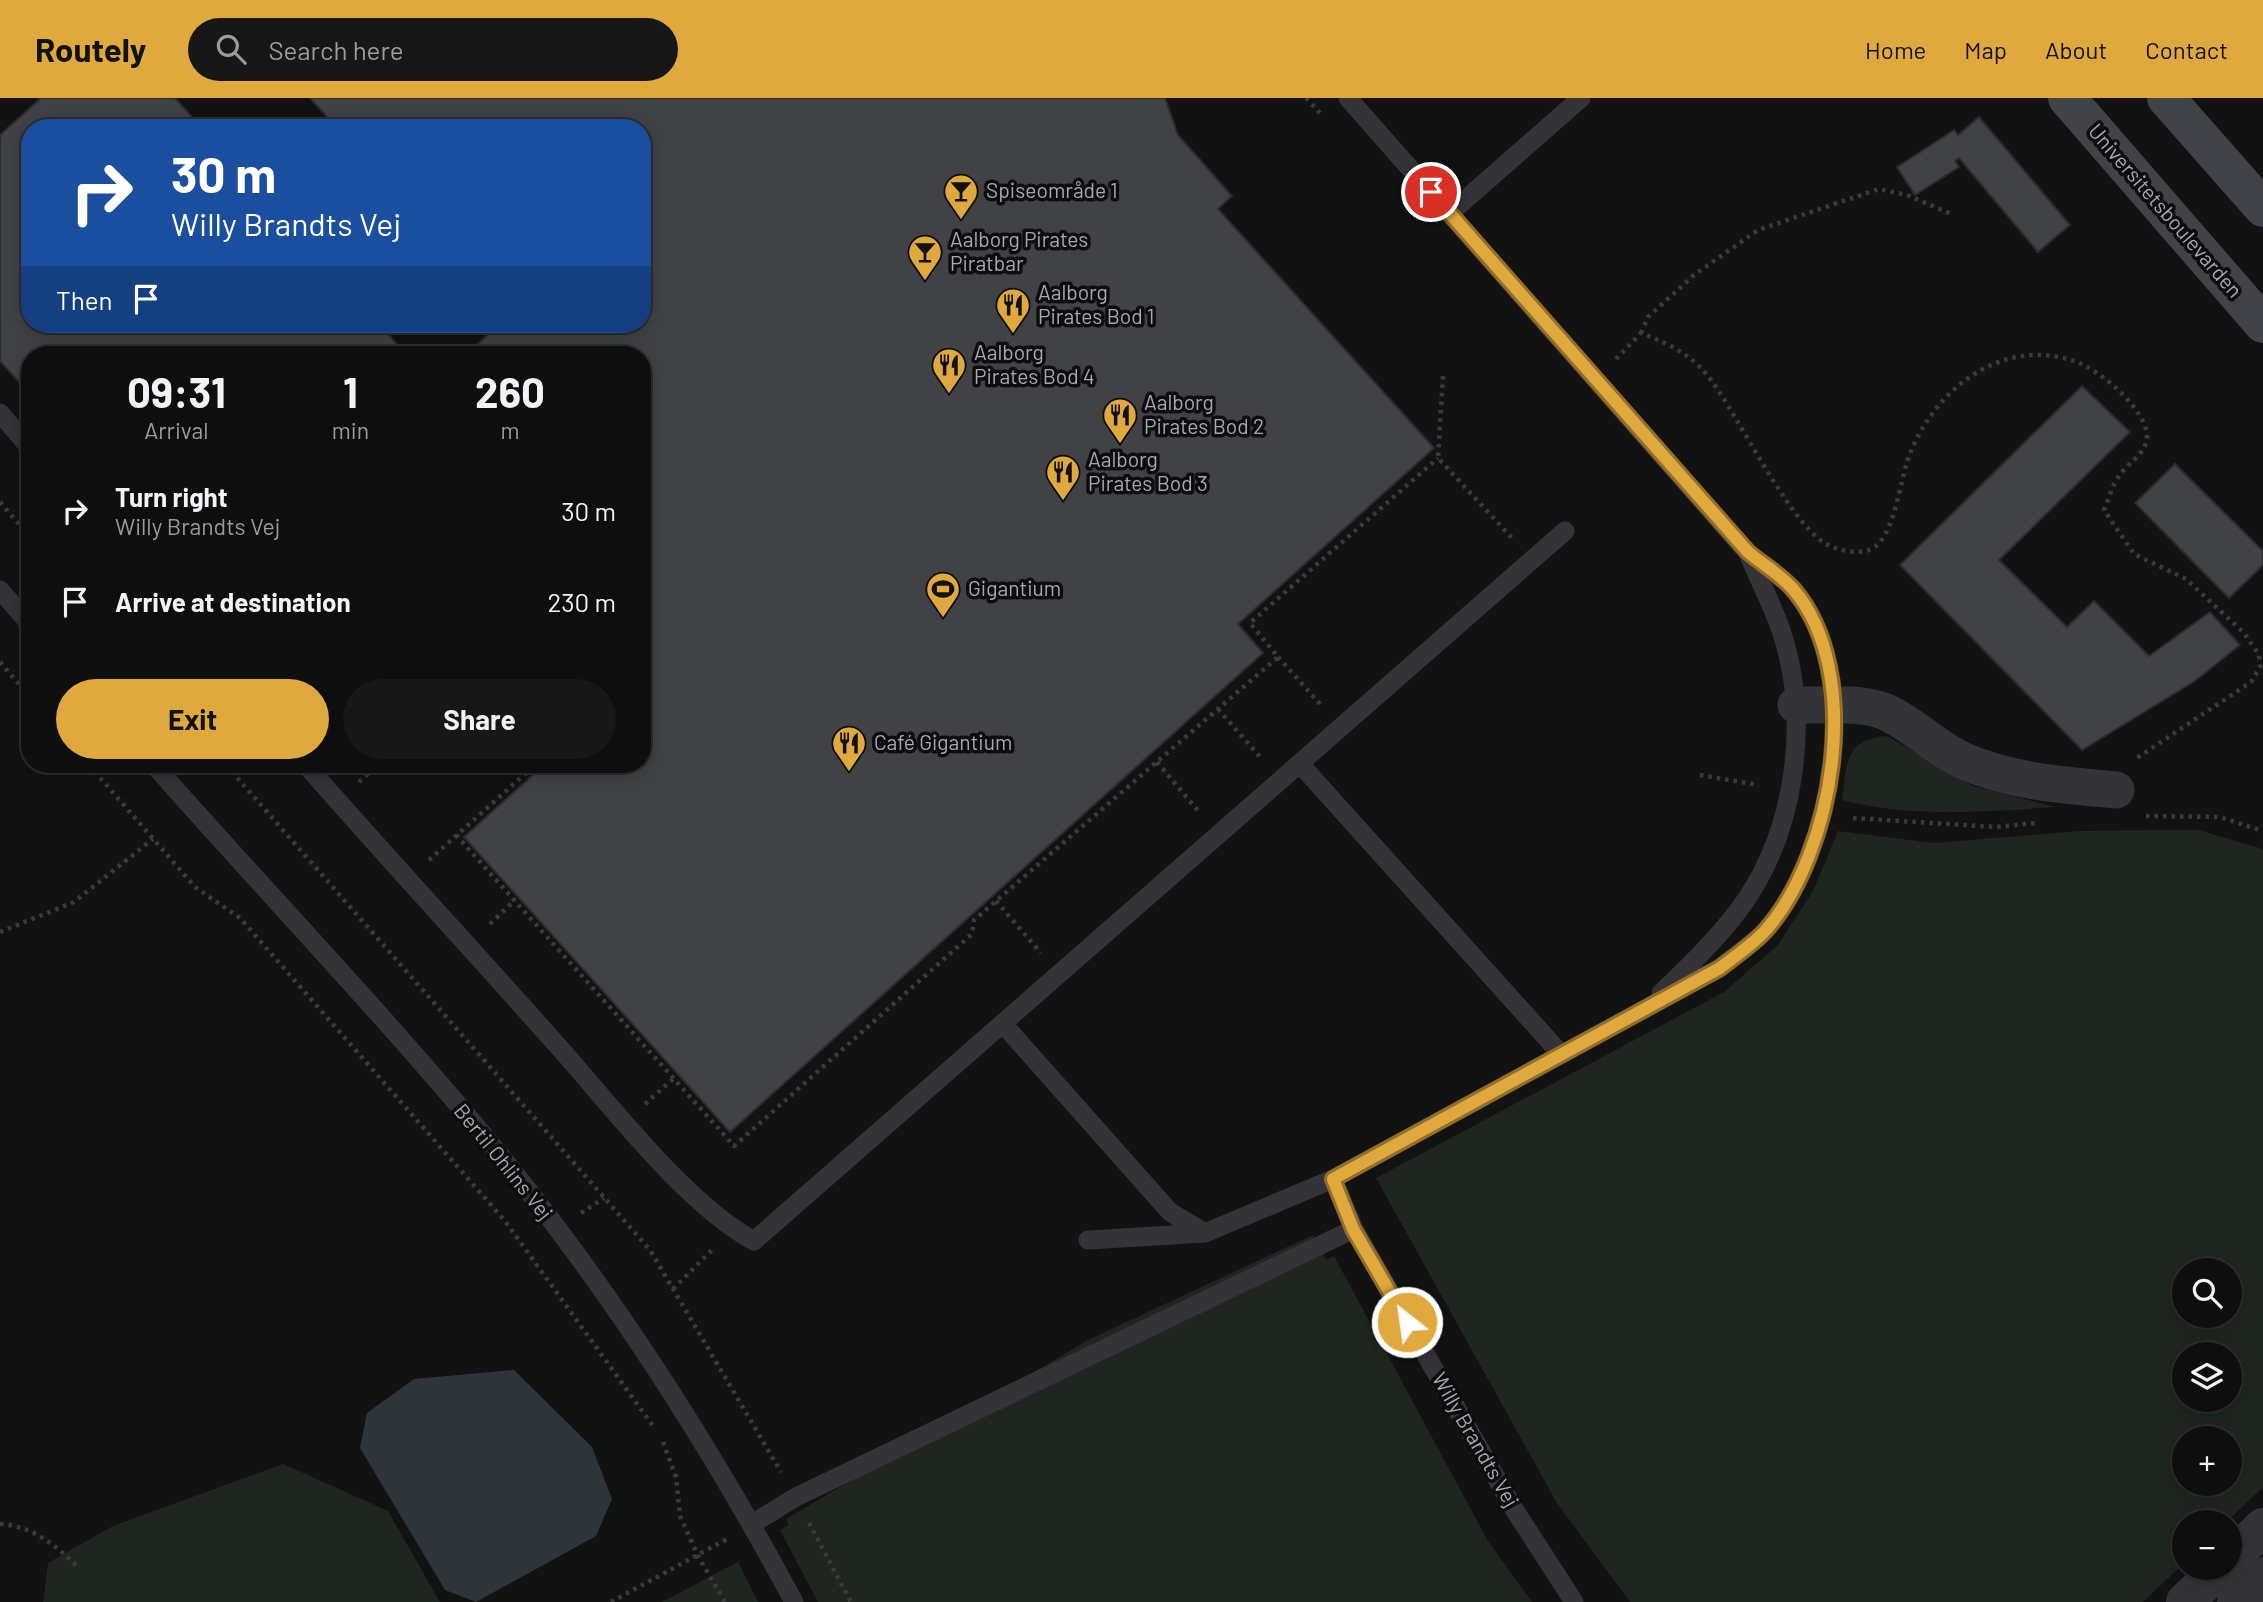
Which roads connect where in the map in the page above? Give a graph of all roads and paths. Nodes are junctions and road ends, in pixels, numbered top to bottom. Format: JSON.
{"nodes":[{"id":1,"x":1306,"y":98,"type":"edge"},
{"id":2,"x":1348,"y":98,"type":"edge"},
{"id":3,"x":1581,"y":98,"type":"edge"},
{"id":4,"x":2067,"y":98,"type":"edge"},
{"id":5,"x":2166,"y":98,"type":"edge"},
{"id":6,"x":1325,"y":118,"type":"dead end"},
{"id":7,"x":2263,"y":208,"type":"edge"},
{"id":8,"x":1450,"y":213,"type":"junction"},
{"id":9,"x":1951,"y":214,"type":"dead end"},
{"id":10,"x":1025,"y":227,"type":"dead end"},
{"id":11,"x":1002,"y":248,"type":"dead end"},
{"id":12,"x":2263,"y":324,"type":"edge"},
{"id":13,"x":1641,"y":333,"type":"junction"},
{"id":14,"x":1443,"y":376,"type":"dead end"},
{"id":15,"x":1597,"y":380,"type":"junction"},
{"id":16,"x":0,"y":413,"type":"edge"},
{"id":17,"x":21,"y":438,"type":"edge"},
{"id":18,"x":1438,"y":458,"type":"junction"},
{"id":19,"x":0,"y":502,"type":"edge"},
{"id":20,"x":21,"y":526,"type":"edge"},
{"id":21,"x":1566,"y":531,"type":"dead end"},
{"id":22,"x":1510,"y":536,"type":"dead end"},
{"id":23,"x":1748,"y":552,"type":"junction"},
{"id":24,"x":0,"y":590,"type":"edge"},
{"id":25,"x":21,"y":614,"type":"edge"},
{"id":26,"x":1278,"y":657,"type":"junction"},
{"id":27,"x":0,"y":662,"type":"edge"},
{"id":28,"x":21,"y":686,"type":"edge"},
{"id":29,"x":1315,"y":699,"type":"dead end"},
{"id":30,"x":1796,"y":705,"type":"junction"},
{"id":31,"x":1833,"y":706,"type":"junction"},
{"id":32,"x":1217,"y":709,"type":"junction"},
{"id":33,"x":1258,"y":754,"type":"dead end"},
{"id":34,"x":1157,"y":762,"type":"junction"},
{"id":35,"x":1300,"y":764,"type":"junction"},
{"id":36,"x":96,"y":773,"type":"edge"},
{"id":37,"x":161,"y":773,"type":"edge"},
{"id":38,"x":233,"y":773,"type":"edge"},
{"id":39,"x":313,"y":773,"type":"edge"},
{"id":40,"x":526,"y":773,"type":"edge"},
{"id":41,"x":1700,"y":775,"type":"dead end"},
{"id":42,"x":1765,"y":777,"type":"dead end"},
{"id":43,"x":2116,"y":790,"type":"joint"},
{"id":44,"x":1197,"y":809,"type":"dead end"},
{"id":45,"x":456,"y":835,"type":"junction"},
{"id":46,"x":153,"y":839,"type":"junction"},
{"id":47,"x":426,"y":863,"type":"dead end"},
{"id":48,"x":515,"y":901,"type":"junction"},
{"id":49,"x":996,"y":901,"type":"junction"},
{"id":50,"x":484,"y":929,"type":"dead end"},
{"id":51,"x":0,"y":932,"type":"edge"},
{"id":52,"x":1040,"y":951,"type":"dead end"},
{"id":53,"x":1643,"y":1009,"type":"junction"},
{"id":54,"x":1004,"y":1025,"type":"junction"},
{"id":55,"x":1561,"y":1054,"type":"junction"},
{"id":56,"x":673,"y":1079,"type":"junction"},
{"id":57,"x":637,"y":1111,"type":"dead end"},
{"id":58,"x":1333,"y":1179,"type":"junction"},
{"id":59,"x":1353,"y":1229,"type":"junction"},
{"id":60,"x":733,"y":1230,"type":"junction"},
{"id":61,"x":1205,"y":1233,"type":"junction"},
{"id":62,"x":1088,"y":1240,"type":"dead end"},
{"id":63,"x":673,"y":1289,"type":"junction"},
{"id":64,"x":654,"y":1428,"type":"dead end"},
{"id":65,"x":662,"y":1439,"type":"dead end"},
{"id":66,"x":796,"y":1497,"type":"junction"},
{"id":67,"x":0,"y":1524,"type":"edge"},
{"id":68,"x":752,"y":1524,"type":"junction"},
{"id":69,"x":2263,"y":1527,"type":"edge"},
{"id":70,"x":2242,"y":1547,"type":"edge"},
{"id":71,"x":698,"y":1556,"type":"junction"},
{"id":72,"x":78,"y":1567,"type":"dead end"},
{"id":73,"x":2263,"y":1576,"type":"edge"},
{"id":74,"x":2208,"y":1580,"type":"edge"},
{"id":75,"x":611,"y":1602,"type":"edge"},
{"id":76,"x":725,"y":1602,"type":"edge"},
{"id":77,"x":794,"y":1602,"type":"edge"},
{"id":78,"x":851,"y":1602,"type":"edge"},
{"id":79,"x":1574,"y":1602,"type":"edge"},
{"id":80,"x":2185,"y":1602,"type":"edge"},
{"id":81,"x":2236,"y":1602,"type":"edge"}],
"edges":[{"from":1,"to":6,"type":"path"},
{"from":2,"to":8,"type":"lane"},
{"from":3,"to":8,"type":"lane"},
{"from":4,"to":12,"type":"main road","name":"Universitetsboulevarden"},
{"from":5,"to":7,"type":"main road"},
{"from":8,"to":15,"type":"lane"},
{"from":9,"to":13,"type":"path"},
{"from":10,"to":11,"type":"path"},
{"from":13,"to":15,"type":"path"},
{"from":13,"to":43,"type":"path"},
{"from":14,"to":18,"type":"path"},
{"from":15,"to":23,"type":"lane"},
{"from":16,"to":17,"type":"lane"},
{"from":18,"to":22,"type":"path"},
{"from":18,"to":26,"type":"path"},
{"from":19,"to":20,"type":"path"},
{"from":21,"to":35,"type":"lane"},
{"from":23,"to":30,"type":"lane"},
{"from":23,"to":31,"type":"lane"},
{"from":24,"to":25,"type":"lane"},
{"from":26,"to":29,"type":"path"},
{"from":26,"to":32,"type":"path"},
{"from":27,"to":28,"type":"path"},
{"from":30,"to":31,"type":"street"},
{"from":30,"to":53,"type":"lane"},
{"from":31,"to":43,"type":"street"},
{"from":31,"to":53,"type":"lane"},
{"from":32,"to":33,"type":"path"},
{"from":32,"to":34,"type":"path"},
{"from":34,"to":44,"type":"path"},
{"from":34,"to":49,"type":"path"},
{"from":35,"to":54,"type":"lane"},
{"from":35,"to":55,"type":"lane"},
{"from":36,"to":46,"type":"path"},
{"from":37,"to":68,"type":"lane","name":"Bertil Ohlins Vej"},
{"from":38,"to":63,"type":"path"},
{"from":39,"to":60,"type":"lane"},
{"from":40,"to":45,"type":"path"},
{"from":41,"to":42,"type":"path"},
{"from":45,"to":47,"type":"path"},
{"from":45,"to":48,"type":"path"},
{"from":46,"to":51,"type":"path"},
{"from":46,"to":64,"type":"path"},
{"from":48,"to":50,"type":"path"},
{"from":48,"to":56,"type":"path"},
{"from":49,"to":52,"type":"path"},
{"from":49,"to":56,"type":"path"},
{"from":53,"to":55,"type":"lane"},
{"from":54,"to":60,"type":"lane"},
{"from":54,"to":61,"type":"lane"},
{"from":55,"to":58,"type":"lane"},
{"from":56,"to":57,"type":"path"},
{"from":58,"to":59,"type":"lane","name":"Willy Brandts Vej"},
{"from":58,"to":61,"type":"lane"},
{"from":59,"to":66,"type":"lane"},
{"from":59,"to":79,"type":"lane","name":"Willy Brandts Vej"},
{"from":60,"to":63,"type":"path"},
{"from":61,"to":62,"type":"lane"},
{"from":63,"to":66,"type":"path"},
{"from":65,"to":71,"type":"path"},
{"from":66,"to":68,"type":"lane"},
{"from":66,"to":78,"type":"path"},
{"from":67,"to":72,"type":"path"},
{"from":68,"to":71,"type":"path"},
{"from":68,"to":77,"type":"lane","name":"Bertil Ohlins Vej"},
{"from":69,"to":70,"type":"street"},
{"from":71,"to":75,"type":"path"},
{"from":71,"to":76,"type":"path"},
{"from":73,"to":81,"type":"street"},
{"from":74,"to":80,"type":"street"}]}
